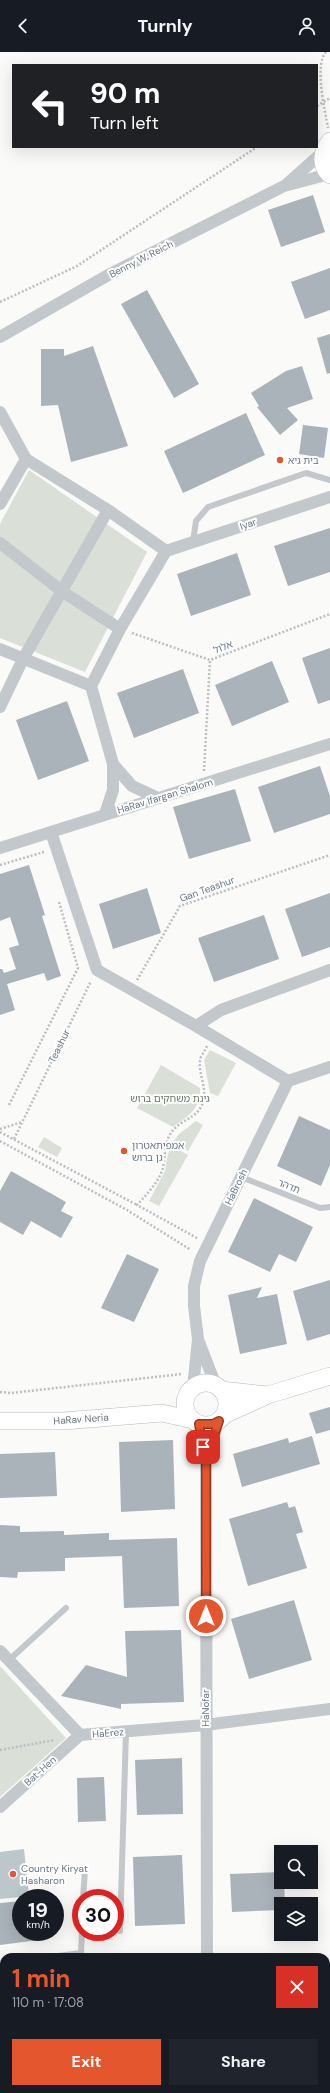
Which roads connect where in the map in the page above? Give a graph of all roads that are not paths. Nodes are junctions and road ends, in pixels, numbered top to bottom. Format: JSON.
{"nodes":[{"id":1,"x":328,"y":145,"type":"edge"},
{"id":2,"x":329,"y":175,"type":"edge"},
{"id":3,"x":284,"y":186,"type":"junction"},
{"id":4,"x":0,"y":337,"type":"edge"},
{"id":5,"x":0,"y":412,"type":"edge"},
{"id":6,"x":26,"y":459,"type":"junction"},
{"id":7,"x":330,"y":480,"type":"edge"},
{"id":8,"x":330,"y":497,"type":"edge"},
{"id":9,"x":0,"y":504,"type":"edge"},
{"id":10,"x":108,"y":510,"type":"junction"},
{"id":11,"x":0,"y":543,"type":"edge"},
{"id":12,"x":193,"y":543,"type":"junction"},
{"id":13,"x":166,"y":551,"type":"junction"},
{"id":14,"x":63,"y":592,"type":"junction"},
{"id":15,"x":120,"y":629,"type":"junction"},
{"id":16,"x":0,"y":649,"type":"edge"},
{"id":17,"x":23,"y":659,"type":"junction"},
{"id":18,"x":91,"y":686,"type":"junction"},
{"id":19,"x":0,"y":707,"type":"edge"},
{"id":20,"x":330,"y":744,"type":"edge"},
{"id":21,"x":113,"y":764,"type":"junction"},
{"id":22,"x":158,"y":798,"type":"junction"},
{"id":23,"x":105,"y":814,"type":"junction"},
{"id":24,"x":51,"y":832,"type":"junction"},
{"id":25,"x":0,"y":848,"type":"edge"},
{"id":26,"x":330,"y":970,"type":"edge"},
{"id":27,"x":196,"y":1026,"type":"junction"},
{"id":28,"x":330,"y":1067,"type":"edge"},
{"id":29,"x":288,"y":1081,"type":"junction"},
{"id":30,"x":241,"y":1177,"type":"junction"},
{"id":31,"x":330,"y":1207,"type":"edge"},
{"id":32,"x":198,"y":1339,"type":"junction"},
{"id":33,"x":330,"y":1376,"type":"edge"},
{"id":34,"x":219,"y":1388,"type":"junction"},
{"id":35,"x":190,"y":1393,"type":"junction"},
{"id":36,"x":268,"y":1395,"type":"junction"},
{"id":37,"x":162,"y":1413,"type":"junction"},
{"id":38,"x":222,"y":1418,"type":"junction"},
{"id":39,"x":0,"y":1421,"type":"edge"},
{"id":40,"x":196,"y":1422,"type":"junction"},
{"id":41,"x":206,"y":1459,"type":"junction"},
{"id":42,"x":66,"y":1608,"type":"dead end"},
{"id":43,"x":0,"y":1651,"type":"edge"},
{"id":44,"x":9,"y":1660,"type":"junction"},
{"id":45,"x":330,"y":1709,"type":"edge"},
{"id":46,"x":205,"y":1725,"type":"junction"},
{"id":47,"x":126,"y":1732,"type":"junction"},
{"id":48,"x":80,"y":1735,"type":"junction"},
{"id":49,"x":0,"y":1807,"type":"edge"},
{"id":50,"x":84,"y":1871,"type":"dead end"},
{"id":51,"x":84,"y":1889,"type":"edge"},
{"id":52,"x":121,"y":1889,"type":"edge"},
{"id":53,"x":82,"y":1941,"type":"edge"},
{"id":54,"x":82,"y":1953,"type":"edge"},
{"id":55,"x":207,"y":1953,"type":"edge"}],
"edges":[{"from":1,"to":2,"type":"street","name":"Benny W. Reich"},
{"from":1,"to":3,"type":"street","name":"Benny W. Reich"},
{"from":2,"to":3,"type":"street","name":"Benny W. Reich"},
{"from":3,"to":4,"type":"street","name":"Benny W. Reich"},
{"from":5,"to":6,"type":"street"},
{"from":6,"to":9,"type":"street"},
{"from":6,"to":10,"type":"street"},
{"from":7,"to":12,"type":"lane"},
{"from":8,"to":12,"type":"street","name":"Iyar"},
{"from":10,"to":13,"type":"street"},
{"from":10,"to":14,"type":"street"},
{"from":11,"to":14,"type":"street"},
{"from":12,"to":13,"type":"street","name":"Iyar"},
{"from":13,"to":15,"type":"street"},
{"from":14,"to":15,"type":"street"},
{"from":14,"to":17,"type":"street"},
{"from":15,"to":18,"type":"street"},
{"from":16,"to":17,"type":"street"},
{"from":17,"to":18,"type":"street"},
{"from":17,"to":19,"type":"street"},
{"from":18,"to":21,"type":"street"},
{"from":20,"to":22,"type":"street","name":"HaRav Ifargan Shalom"},
{"from":21,"to":22,"type":"street"},
{"from":21,"to":23,"type":"street"},
{"from":22,"to":23,"type":"street","name":"HaRav Ifargan Shalom"},
{"from":23,"to":24,"type":"street","name":"HaRav Ifargan Shalom"},
{"from":24,"to":25,"type":"street","name":"HaRav Ifargan Shalom"},
{"from":24,"to":27,"type":"street"},
{"from":26,"to":27,"type":"street"},
{"from":27,"to":29,"type":"street"},
{"from":28,"to":29,"type":"street"},
{"from":29,"to":30,"type":"street","name":"HaBrosh"},
{"from":30,"to":31,"type":"lane","name":"תדהר"},
{"from":30,"to":32,"type":"street","name":"HaBrosh"},
{"from":32,"to":34,"type":"street","name":"HaBrosh"},
{"from":32,"to":35,"type":"street","name":"HaBrosh"},
{"from":33,"to":36,"type":"street"},
{"from":34,"to":35,"type":"street"},
{"from":34,"to":36,"type":"street"},
{"from":34,"to":38,"type":"street"},
{"from":35,"to":37,"type":"street","name":"HaRav Neria"},
{"from":35,"to":40,"type":"street"},
{"from":36,"to":38,"type":"street"},
{"from":37,"to":39,"type":"street","name":"HaRav Neria"},
{"from":37,"to":40,"type":"street","name":"HaRav Neria"},
{"from":38,"to":40,"type":"street"},
{"from":38,"to":41,"type":"street","name":"HaNofar"},
{"from":40,"to":41,"type":"street","name":"HaNofar"},
{"from":41,"to":46,"type":"street","name":"HaNofar"},
{"from":42,"to":44,"type":"lane"},
{"from":43,"to":44,"type":"street","name":"HaErez"},
{"from":44,"to":48,"type":"street","name":"HaErez"},
{"from":45,"to":46,"type":"street","name":"HaErez"},
{"from":46,"to":47,"type":"street","name":"HaErez"},
{"from":46,"to":55,"type":"street","name":"HaNofar"},
{"from":47,"to":48,"type":"street","name":"HaErez"},
{"from":47,"to":52,"type":"lane"},
{"from":48,"to":49,"type":"street","name":"Bat-Hen"},
{"from":50,"to":51,"type":"lane"},
{"from":53,"to":54,"type":"lane"}]}
